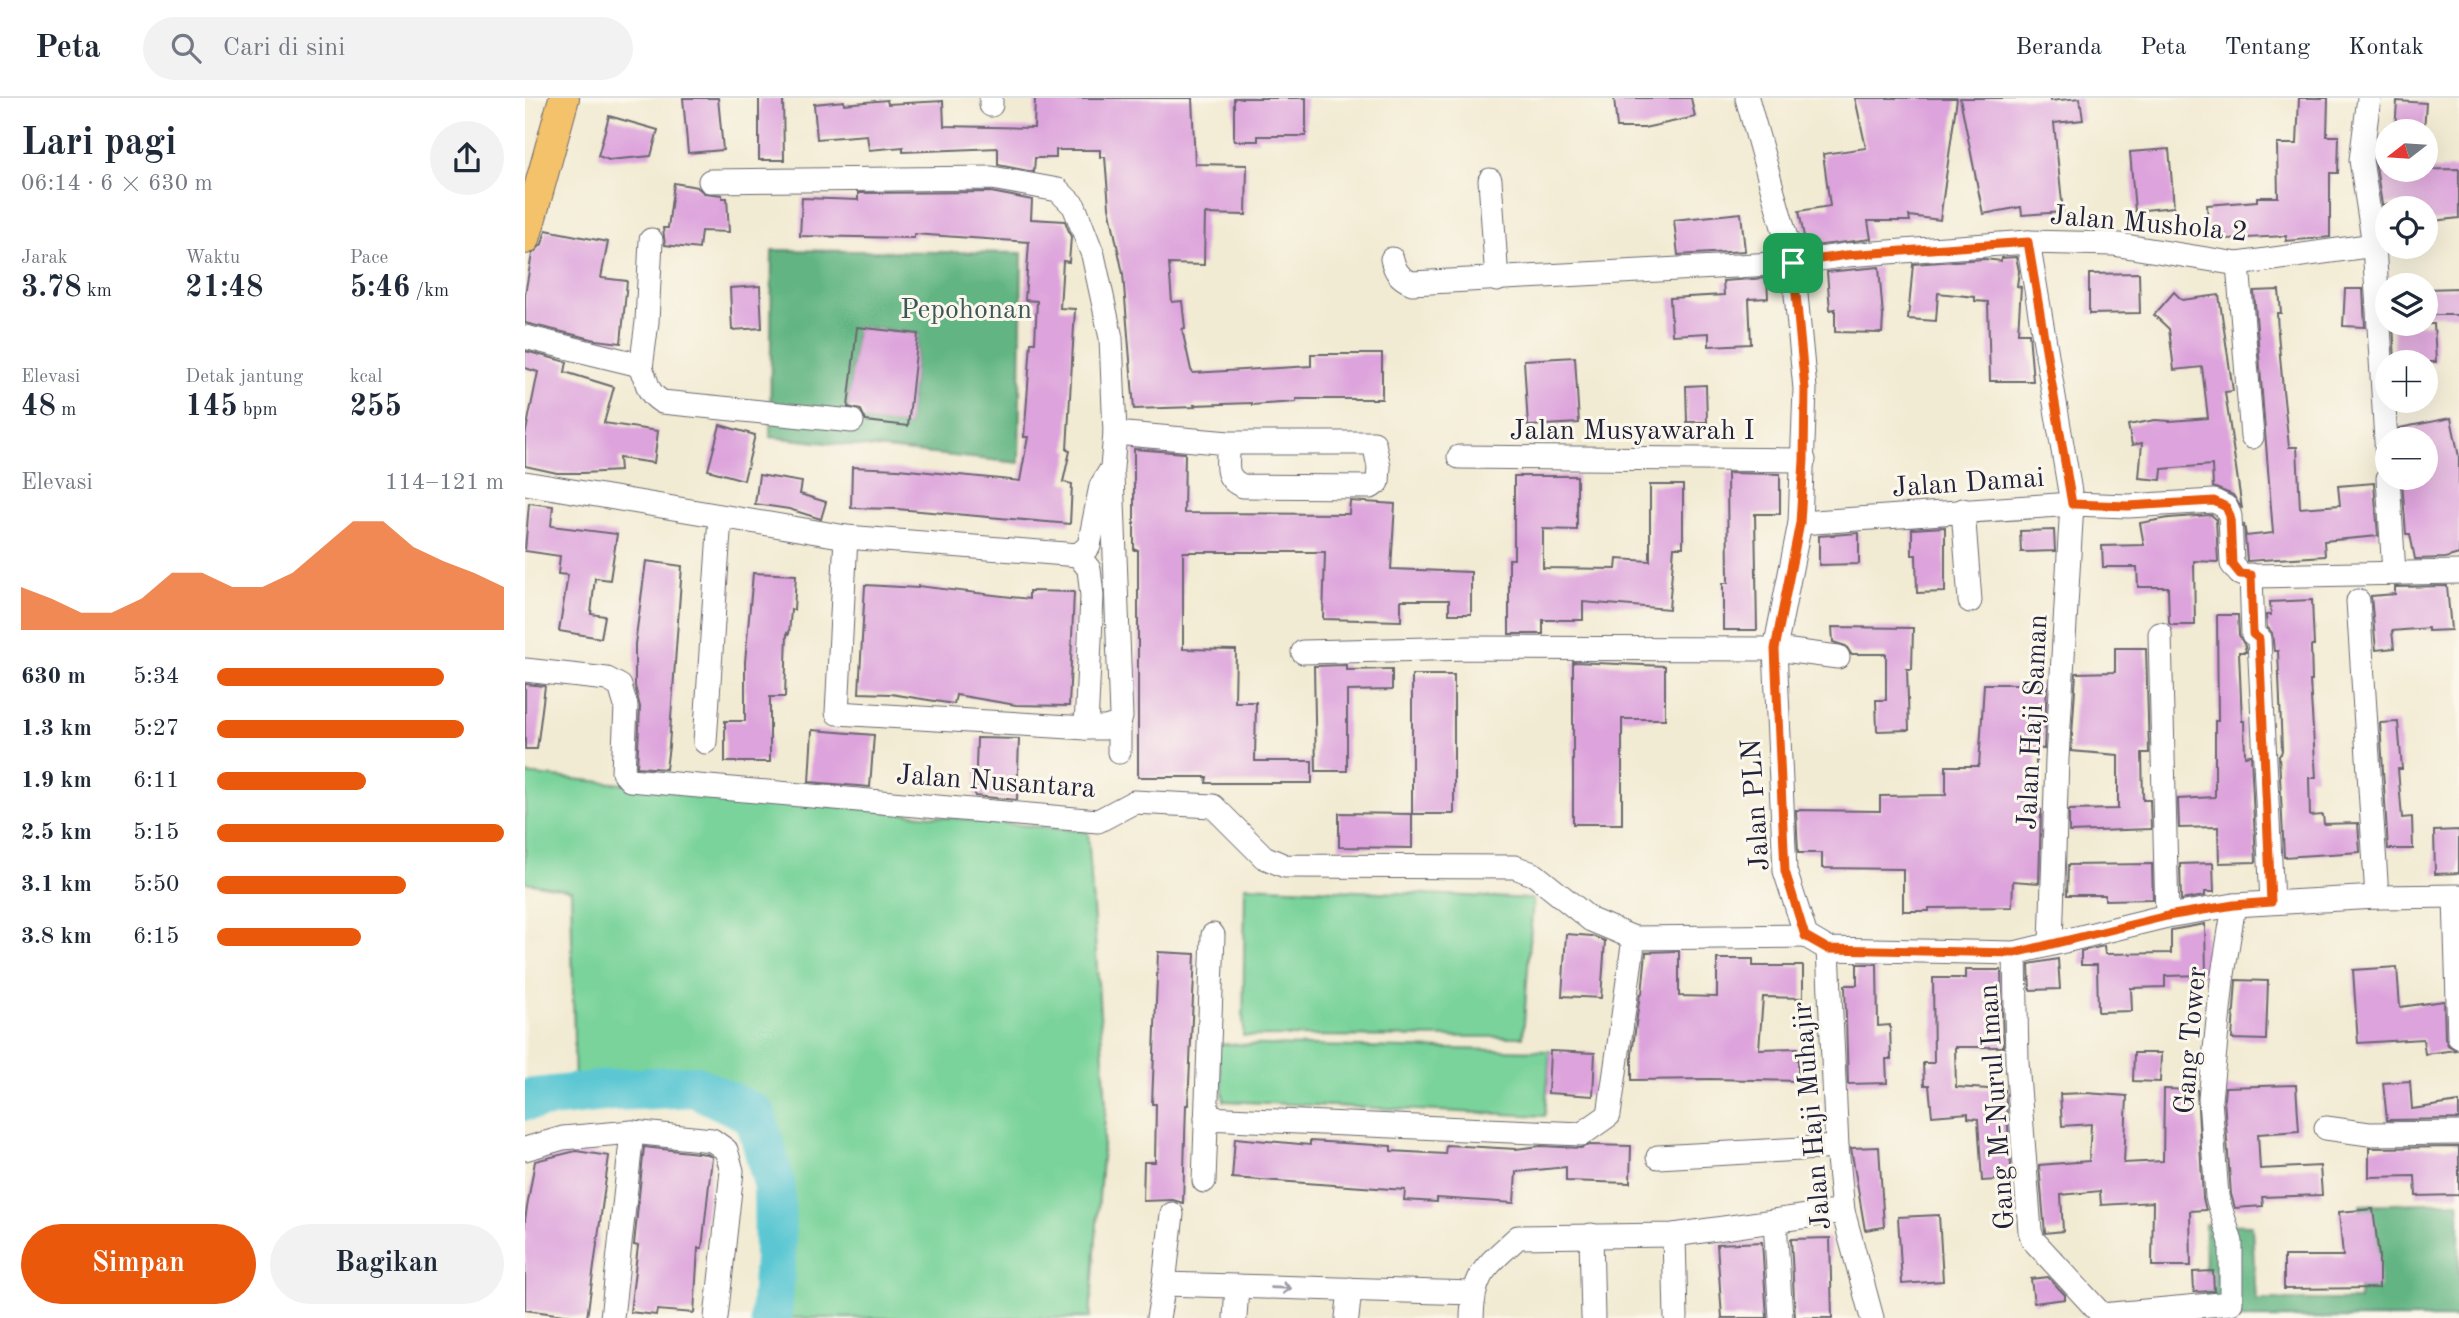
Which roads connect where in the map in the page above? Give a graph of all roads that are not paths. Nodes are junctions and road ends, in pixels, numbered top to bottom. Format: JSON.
{"nodes":[{"id":1,"x":563,"y":98,"type":"edge"},
{"id":2,"x":1747,"y":98,"type":"edge"},
{"id":3,"x":2369,"y":98,"type":"edge"},
{"id":4,"x":1490,"y":180,"type":"dead end"},
{"id":5,"x":710,"y":181,"type":"dead end"},
{"id":6,"x":525,"y":239,"type":"edge"},
{"id":7,"x":651,"y":240,"type":"dead end"},
{"id":8,"x":2028,"y":242,"type":"junction"},
{"id":9,"x":2374,"y":245,"type":"junction"},
{"id":10,"x":1392,"y":259,"type":"dead end"},
{"id":11,"x":1793,"y":263,"type":"junction"},
{"id":12,"x":2238,"y":264,"type":"junction"},
{"id":13,"x":1496,"y":280,"type":"junction"},
{"id":14,"x":525,"y":337,"type":"edge"},
{"id":15,"x":641,"y":368,"type":"junction"},
{"id":16,"x":852,"y":421,"type":"dead end"},
{"id":17,"x":2385,"y":427,"type":"edge"},
{"id":18,"x":1115,"y":433,"type":"junction"},
{"id":19,"x":2252,"y":438,"type":"dead end"},
{"id":20,"x":1229,"y":443,"type":"junction"},
{"id":21,"x":1459,"y":457,"type":"dead end"},
{"id":22,"x":1804,"y":460,"type":"junction"},
{"id":23,"x":1112,"y":468,"type":"junction"},
{"id":24,"x":525,"y":483,"type":"edge"},
{"id":25,"x":2389,"y":490,"type":"edge"},
{"id":26,"x":2072,"y":504,"type":"junction"},
{"id":27,"x":1963,"y":510,"type":"junction"},
{"id":28,"x":720,"y":517,"type":"junction"},
{"id":29,"x":1800,"y":523,"type":"junction"},
{"id":30,"x":846,"y":537,"type":"junction"},
{"id":31,"x":1083,"y":562,"type":"junction"},
{"id":32,"x":2459,"y":572,"type":"edge"},
{"id":33,"x":2394,"y":573,"type":"junction"},
{"id":34,"x":2251,"y":575,"type":"junction"},
{"id":35,"x":1115,"y":577,"type":"junction"},
{"id":36,"x":1970,"y":601,"type":"dead end"},
{"id":37,"x":2358,"y":601,"type":"dead end"},
{"id":38,"x":2160,"y":634,"type":"dead end"},
{"id":39,"x":1775,"y":649,"type":"junction"},
{"id":40,"x":1304,"y":652,"type":"dead end"},
{"id":41,"x":1838,"y":657,"type":"dead end"},
{"id":42,"x":525,"y":670,"type":"edge"},
{"id":43,"x":1119,"y":724,"type":"junction"},
{"id":44,"x":1086,"y":728,"type":"junction"},
{"id":45,"x":705,"y":742,"type":"dead end"},
{"id":46,"x":1119,"y":752,"type":"dead end"},
{"id":47,"x":2457,"y":896,"type":"edge"},
{"id":48,"x":2377,"y":897,"type":"junction"},
{"id":49,"x":2271,"y":902,"type":"junction"},
{"id":50,"x":2234,"y":905,"type":"junction"},
{"id":51,"x":2167,"y":916,"type":"junction"},
{"id":52,"x":1213,"y":935,"type":"dead end"},
{"id":53,"x":1805,"y":936,"type":"junction"},
{"id":54,"x":1634,"y":938,"type":"junction"},
{"id":55,"x":2052,"y":943,"type":"junction"},
{"id":56,"x":1828,"y":949,"type":"junction"},
{"id":57,"x":2015,"y":953,"type":"junction"},
{"id":58,"x":2459,"y":1037,"type":"edge"},
{"id":59,"x":1206,"y":1118,"type":"junction"},
{"id":60,"x":2326,"y":1128,"type":"dead end"},
{"id":61,"x":632,"y":1132,"type":"junction"},
{"id":62,"x":2459,"y":1133,"type":"edge"},
{"id":63,"x":1837,"y":1147,"type":"junction"},
{"id":64,"x":525,"y":1149,"type":"edge"},
{"id":65,"x":1658,"y":1157,"type":"dead end"},
{"id":66,"x":1204,"y":1181,"type":"dead end"},
{"id":67,"x":1843,"y":1211,"type":"junction"},
{"id":68,"x":1172,"y":1214,"type":"dead end"},
{"id":69,"x":1775,"y":1220,"type":"junction"},
{"id":70,"x":1591,"y":1235,"type":"junction"},
{"id":71,"x":1674,"y":1235,"type":"junction"},
{"id":72,"x":1164,"y":1284,"type":"junction"},
{"id":73,"x":1237,"y":1286,"type":"junction"},
{"id":74,"x":1350,"y":1289,"type":"junction"},
{"id":75,"x":1473,"y":1293,"type":"junction"},
{"id":76,"x":2102,"y":1316,"type":"edge"},
{"id":77,"x":612,"y":1318,"type":"edge"},
{"id":78,"x":716,"y":1318,"type":"edge"},
{"id":79,"x":1158,"y":1318,"type":"edge"},
{"id":80,"x":1235,"y":1318,"type":"edge"},
{"id":81,"x":1347,"y":1318,"type":"edge"},
{"id":82,"x":1472,"y":1318,"type":"edge"},
{"id":83,"x":1593,"y":1318,"type":"edge"},
{"id":84,"x":1676,"y":1318,"type":"edge"},
{"id":85,"x":1781,"y":1318,"type":"edge"},
{"id":86,"x":1872,"y":1318,"type":"edge"}],
"edges":[{"from":1,"to":6,"type":"main road"},
{"from":2,"to":11,"type":"street","name":"Jalan PLN"},
{"from":3,"to":9,"type":"street"},
{"from":4,"to":13,"type":"street"},
{"from":5,"to":18,"type":"street"},
{"from":7,"to":15,"type":"street"},
{"from":8,"to":11,"type":"street","name":"Jalan Mushola 2"},
{"from":8,"to":12,"type":"street","name":"Jalan Mushola 2"},
{"from":8,"to":26,"type":"street","name":"Jalan Haji Saman"},
{"from":9,"to":12,"type":"street","name":"Jalan Mushola 2"},
{"from":9,"to":17,"type":"street"},
{"from":10,"to":13,"type":"street","name":"Jalan Mushola 2"},
{"from":11,"to":13,"type":"street","name":"Jalan Mushola 2"},
{"from":11,"to":22,"type":"street","name":"Jalan PLN"},
{"from":12,"to":19,"type":"street"},
{"from":14,"to":15,"type":"street"},
{"from":15,"to":16,"type":"street"},
{"from":18,"to":20,"type":"street"},
{"from":18,"to":23,"type":"street"},
{"from":20,"to":20,"type":"street"},
{"from":21,"to":22,"type":"street","name":"Jalan Musyawarah I"},
{"from":22,"to":29,"type":"street","name":"Jalan PLN"},
{"from":23,"to":31,"type":"street"},
{"from":23,"to":35,"type":"street"},
{"from":24,"to":28,"type":"street"},
{"from":25,"to":33,"type":"street"},
{"from":26,"to":27,"type":"street","name":"Jalan Damai"},
{"from":26,"to":34,"type":"street","name":"Jalan Damai"},
{"from":26,"to":55,"type":"street","name":"Jalan Haji Saman"},
{"from":27,"to":29,"type":"street","name":"Jalan Damai"},
{"from":27,"to":36,"type":"street"},
{"from":28,"to":30,"type":"street"},
{"from":28,"to":45,"type":"street"},
{"from":29,"to":39,"type":"street","name":"Jalan PLN"},
{"from":30,"to":31,"type":"street"},
{"from":30,"to":44,"type":"street"},
{"from":31,"to":35,"type":"street"},
{"from":31,"to":44,"type":"street"},
{"from":32,"to":33,"type":"street"},
{"from":33,"to":34,"type":"street"},
{"from":34,"to":49,"type":"street"},
{"from":35,"to":43,"type":"street"},
{"from":37,"to":48,"type":"street"},
{"from":38,"to":51,"type":"street"},
{"from":39,"to":40,"type":"street"},
{"from":39,"to":41,"type":"street"},
{"from":39,"to":53,"type":"street","name":"Jalan PLN"},
{"from":42,"to":54,"type":"street","name":"Jalan Nusantara"},
{"from":43,"to":44,"type":"street"},
{"from":43,"to":46,"type":"street"},
{"from":47,"to":48,"type":"street"},
{"from":47,"to":58,"type":"street"},
{"from":48,"to":49,"type":"street"},
{"from":49,"to":50,"type":"street"},
{"from":50,"to":51,"type":"street"},
{"from":50,"to":76,"type":"street","name":"Gang Tower"},
{"from":51,"to":55,"type":"street"},
{"from":52,"to":59,"type":"street"},
{"from":53,"to":54,"type":"street"},
{"from":53,"to":56,"type":"street"},
{"from":54,"to":59,"type":"street"},
{"from":55,"to":57,"type":"street"},
{"from":56,"to":57,"type":"street"},
{"from":56,"to":63,"type":"street","name":"Jalan Haji Muhajir"},
{"from":57,"to":76,"type":"street","name":"Gang M-Nurul Iman"},
{"from":59,"to":66,"type":"street"},
{"from":60,"to":62,"type":"street"},
{"from":61,"to":64,"type":"street"},
{"from":61,"to":77,"type":"street"},
{"from":61,"to":78,"type":"street"},
{"from":63,"to":65,"type":"street"},
{"from":63,"to":67,"type":"street","name":"Jalan Haji Muhajir"},
{"from":67,"to":69,"type":"street"},
{"from":67,"to":86,"type":"street","name":"Jalan Haji Muhajir"},
{"from":68,"to":72,"type":"street"},
{"from":69,"to":71,"type":"street"},
{"from":69,"to":85,"type":"street"},
{"from":70,"to":71,"type":"street"},
{"from":70,"to":75,"type":"street"},
{"from":70,"to":83,"type":"street"},
{"from":71,"to":84,"type":"street"},
{"from":72,"to":73,"type":"street"},
{"from":72,"to":79,"type":"street"},
{"from":73,"to":74,"type":"street","one_way":true},
{"from":73,"to":80,"type":"street"},
{"from":74,"to":75,"type":"street"},
{"from":74,"to":81,"type":"street"},
{"from":75,"to":82,"type":"street"}]}
